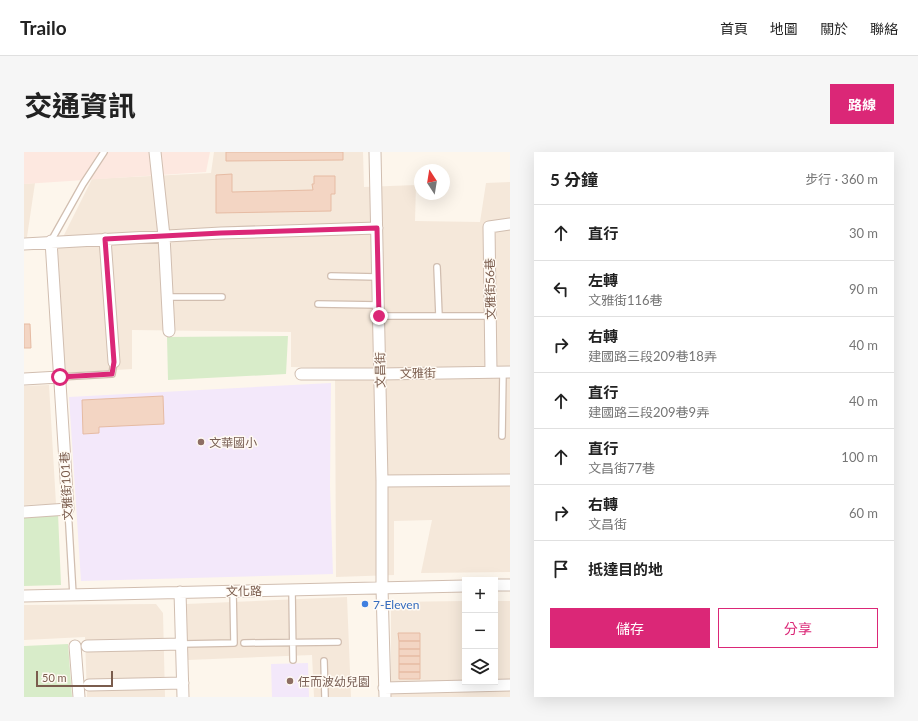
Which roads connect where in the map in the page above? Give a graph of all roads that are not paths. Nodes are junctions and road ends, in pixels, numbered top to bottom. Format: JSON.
{"nodes":[{"id":1,"x":104,"y":152,"type":"edge"},
{"id":2,"x":155,"y":152,"type":"edge"},
{"id":3,"x":375,"y":152,"type":"edge"},
{"id":4,"x":510,"y":224,"type":"edge"},
{"id":5,"x":377,"y":228,"type":"junction"},
{"id":6,"x":164,"y":236,"type":"junction"},
{"id":7,"x":105,"y":239,"type":"junction"},
{"id":8,"x":51,"y":241,"type":"junction"},
{"id":9,"x":24,"y":244,"type":"edge"},
{"id":10,"x":437,"y":266,"type":"dead end"},
{"id":11,"x":331,"y":276,"type":"dead end"},
{"id":12,"x":378,"y":277,"type":"junction"},
{"id":13,"x":167,"y":297,"type":"junction"},
{"id":14,"x":222,"y":297,"type":"dead end"},
{"id":15,"x":318,"y":304,"type":"dead end"},
{"id":16,"x":379,"y":310,"type":"junction"},
{"id":17,"x":439,"y":316,"type":"junction"},
{"id":18,"x":490,"y":316,"type":"junction"},
{"id":19,"x":169,"y":331,"type":"dead end"},
{"id":20,"x":114,"y":362,"type":"joint"},
{"id":21,"x":491,"y":372,"type":"junction"},
{"id":22,"x":507,"y":372,"type":"edge"},
{"id":23,"x":301,"y":374,"type":"dead end"},
{"id":24,"x":380,"y":374,"type":"junction"},
{"id":25,"x":60,"y":377,"type":"junction"},
{"id":26,"x":24,"y":379,"type":"edge"},
{"id":27,"x":502,"y":436,"type":"dead end"},
{"id":28,"x":510,"y":480,"type":"edge"},
{"id":29,"x":382,"y":482,"type":"junction"},
{"id":30,"x":68,"y":509,"type":"junction"},
{"id":31,"x":24,"y":512,"type":"edge"},
{"id":32,"x":510,"y":584,"type":"edge"},
{"id":33,"x":498,"y":585,"type":"edge"},
{"id":34,"x":462,"y":586,"type":"edge"},
{"id":35,"x":382,"y":588,"type":"junction"},
{"id":36,"x":292,"y":590,"type":"junction"},
{"id":37,"x":233,"y":591,"type":"junction"},
{"id":38,"x":180,"y":592,"type":"junction"},
{"id":39,"x":73,"y":594,"type":"junction"},
{"id":40,"x":24,"y":596,"type":"edge"},
{"id":41,"x":293,"y":642,"type":"junction"},
{"id":42,"x":338,"y":642,"type":"dead end"},
{"id":43,"x":244,"y":643,"type":"dead end"},
{"id":44,"x":182,"y":644,"type":"junction"},
{"id":45,"x":76,"y":646,"type":"dead end"},
{"id":46,"x":88,"y":646,"type":"dead end"},
{"id":47,"x":293,"y":660,"type":"dead end"},
{"id":48,"x":324,"y":660,"type":"dead end"},
{"id":49,"x":182,"y":683,"type":"junction"},
{"id":50,"x":89,"y":684,"type":"dead end"},
{"id":51,"x":510,"y":685,"type":"edge"},
{"id":52,"x":384,"y":692,"type":"edge"},
{"id":53,"x":79,"y":697,"type":"edge"},
{"id":54,"x":183,"y":697,"type":"edge"},
{"id":55,"x":325,"y":697,"type":"edge"}],
"edges":[{"from":1,"to":8,"type":"lane"},
{"from":2,"to":6,"type":"street"},
{"from":3,"to":5,"type":"street","name":"文昌街"},
{"from":4,"to":18,"type":"street","name":"文雅街56巷"},
{"from":5,"to":6,"type":"street"},
{"from":5,"to":12,"type":"street","name":"文昌街"},
{"from":6,"to":7,"type":"street"},
{"from":6,"to":13,"type":"street"},
{"from":7,"to":8,"type":"street"},
{"from":7,"to":20,"type":"street"},
{"from":8,"to":9,"type":"street"},
{"from":8,"to":25,"type":"street","name":"文雅街101巷"},
{"from":10,"to":17,"type":"lane"},
{"from":11,"to":12,"type":"lane"},
{"from":12,"to":16,"type":"street","name":"文昌街"},
{"from":13,"to":14,"type":"lane"},
{"from":13,"to":19,"type":"street"},
{"from":15,"to":16,"type":"lane"},
{"from":16,"to":17,"type":"lane"},
{"from":16,"to":24,"type":"street","name":"文昌街"},
{"from":17,"to":18,"type":"lane"},
{"from":18,"to":21,"type":"street","name":"文雅街56巷"},
{"from":20,"to":25,"type":"lane"},
{"from":21,"to":22,"type":"street","name":"文雅街"},
{"from":21,"to":24,"type":"street","name":"文雅街"},
{"from":22,"to":27,"type":"lane"},
{"from":23,"to":24,"type":"street","name":"文雅街"},
{"from":24,"to":29,"type":"street","name":"文昌街"},
{"from":25,"to":26,"type":"street"},
{"from":25,"to":30,"type":"street","name":"文雅街101巷"},
{"from":28,"to":29,"type":"street"},
{"from":29,"to":35,"type":"street","name":"文昌街"},
{"from":30,"to":31,"type":"street"},
{"from":30,"to":39,"type":"lane","name":"文雅街101巷"},
{"from":32,"to":33,"type":"street"},
{"from":34,"to":35,"type":"street","name":"文化路"},
{"from":35,"to":36,"type":"street","name":"文化路"},
{"from":35,"to":52,"type":"street","name":"文昌街"},
{"from":36,"to":37,"type":"street","name":"文化路"},
{"from":36,"to":41,"type":"lane"},
{"from":37,"to":38,"type":"street","name":"文化路"},
{"from":37,"to":44,"type":"lane"},
{"from":38,"to":39,"type":"street","name":"文化路"},
{"from":38,"to":44,"type":"street"},
{"from":39,"to":40,"type":"street","name":"文化路"},
{"from":41,"to":42,"type":"lane"},
{"from":41,"to":43,"type":"lane"},
{"from":41,"to":47,"type":"lane"},
{"from":44,"to":46,"type":"street"},
{"from":44,"to":49,"type":"street"},
{"from":45,"to":53,"type":"street"},
{"from":48,"to":55,"type":"lane"},
{"from":49,"to":50,"type":"street"},
{"from":49,"to":54,"type":"street"},
{"from":51,"to":52,"type":"street"}]}
